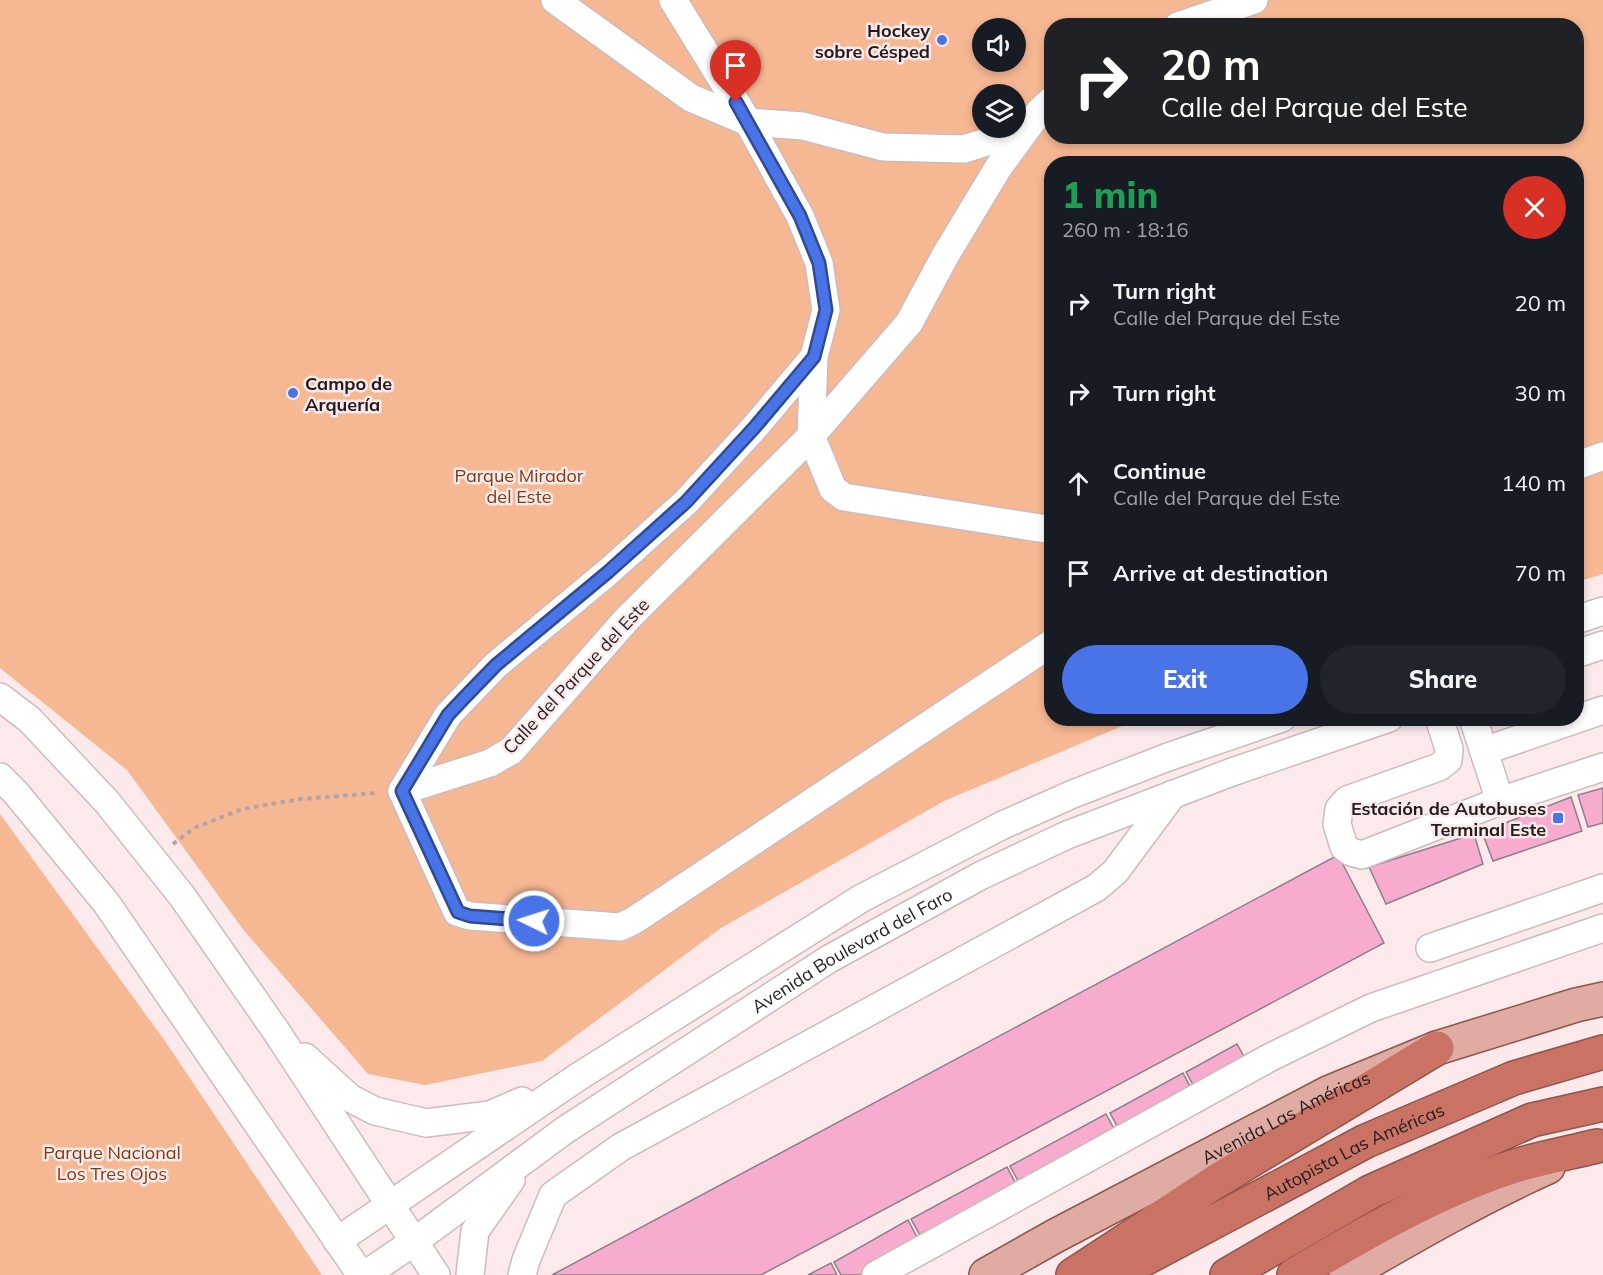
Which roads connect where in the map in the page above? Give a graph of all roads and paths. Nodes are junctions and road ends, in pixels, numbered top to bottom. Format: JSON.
{"nodes":[{"id":1,"x":555,"y":0,"type":"edge"},
{"id":2,"x":673,"y":0,"type":"edge"},
{"id":3,"x":1254,"y":0,"type":"edge"},
{"id":4,"x":1201,"y":18,"type":"edge"},
{"id":5,"x":1044,"y":107,"type":"edge"},
{"id":6,"x":748,"y":122,"type":"junction"},
{"id":7,"x":1026,"y":129,"type":"edge"},
{"id":8,"x":999,"y":138,"type":"edge"},
{"id":9,"x":1020,"y":138,"type":"edge"},
{"id":10,"x":814,"y":357,"type":"junction"},
{"id":11,"x":810,"y":436,"type":"junction"},
{"id":12,"x":1603,"y":456,"type":"edge"},
{"id":13,"x":1584,"y":463,"type":"edge"},
{"id":14,"x":1044,"y":529,"type":"edge"},
{"id":15,"x":1603,"y":611,"type":"edge"},
{"id":16,"x":1584,"y":617,"type":"edge"},
{"id":17,"x":1603,"y":645,"type":"edge"},
{"id":18,"x":1044,"y":648,"type":"edge"},
{"id":19,"x":1584,"y":651,"type":"edge"},
{"id":20,"x":0,"y":697,"type":"edge"},
{"id":21,"x":1603,"y":710,"type":"edge"},
{"id":22,"x":1584,"y":717,"type":"edge"},
{"id":23,"x":1259,"y":726,"type":"edge"},
{"id":24,"x":1366,"y":726,"type":"edge"},
{"id":25,"x":1442,"y":726,"type":"edge"},
{"id":26,"x":1476,"y":726,"type":"edge"},
{"id":27,"x":1557,"y":726,"type":"edge"},
{"id":28,"x":1484,"y":751,"type":"junction"},
{"id":29,"x":1603,"y":767,"type":"edge"},
{"id":30,"x":0,"y":777,"type":"edge"},
{"id":31,"x":402,"y":791,"type":"junction"},
{"id":32,"x":1173,"y":795,"type":"junction"},
{"id":33,"x":1500,"y":801,"type":"junction"},
{"id":34,"x":153,"y":859,"type":"junction"},
{"id":35,"x":1603,"y":888,"type":"edge"},
{"id":36,"x":1603,"y":928,"type":"edge"},
{"id":37,"x":1430,"y":948,"type":"dead end"},
{"id":38,"x":1603,"y":999,"type":"edge"},
{"id":39,"x":276,"y":1031,"type":"junction"},
{"id":40,"x":1437,"y":1048,"type":"junction"},
{"id":41,"x":1603,"y":1052,"type":"edge"},
{"id":42,"x":578,"y":1077,"type":"junction"},
{"id":43,"x":1603,"y":1104,"type":"edge"},
{"id":44,"x":565,"y":1130,"type":"junction"},
{"id":45,"x":1600,"y":1145,"type":"edge"},
{"id":46,"x":390,"y":1204,"type":"junction"},
{"id":47,"x":337,"y":1241,"type":"junction"},
{"id":48,"x":415,"y":1241,"type":"junction"},
{"id":49,"x":363,"y":1275,"type":"edge"},
{"id":50,"x":436,"y":1275,"type":"edge"},
{"id":51,"x":470,"y":1275,"type":"edge"},
{"id":52,"x":522,"y":1275,"type":"edge"},
{"id":53,"x":876,"y":1275,"type":"edge"},
{"id":54,"x":986,"y":1275,"type":"edge"},
{"id":55,"x":1073,"y":1275,"type":"edge"},
{"id":56,"x":1114,"y":1275,"type":"edge"},
{"id":57,"x":1227,"y":1275,"type":"edge"},
{"id":58,"x":1294,"y":1275,"type":"edge"},
{"id":59,"x":1348,"y":1275,"type":"edge"}],
"edges":[{"from":1,"to":6,"type":"street"},
{"from":2,"to":6,"type":"street"},
{"from":3,"to":4,"type":"street"},
{"from":5,"to":7,"type":"street","name":"Calle del Parque del Este"},
{"from":6,"to":8,"type":"street"},
{"from":6,"to":10,"type":"street"},
{"from":9,"to":11,"type":"street","name":"Calle del Parque del Este"},
{"from":10,"to":11,"type":"street"},
{"from":10,"to":31,"type":"street"},
{"from":11,"to":14,"type":"street"},
{"from":11,"to":31,"type":"street","name":"Calle del Parque del Este"},
{"from":12,"to":13,"type":"street"},
{"from":15,"to":16,"type":"street"},
{"from":17,"to":19,"type":"street"},
{"from":18,"to":31,"type":"street"},
{"from":20,"to":34,"type":"street"},
{"from":21,"to":22,"type":"street"},
{"from":23,"to":42,"type":"street","name":"Avenida Boulevard del Faro"},
{"from":24,"to":32,"type":"street","name":"Avenida Boulevard del Faro"},
{"from":25,"to":33,"type":"street"},
{"from":26,"to":28,"type":"street"},
{"from":27,"to":28,"type":"street"},
{"from":28,"to":33,"type":"street"},
{"from":29,"to":33,"type":"street"},
{"from":30,"to":47,"type":"street"},
{"from":31,"to":34,"type":"path"},
{"from":32,"to":44,"type":"street","name":"Avenida Boulevard del Faro"},
{"from":32,"to":52,"type":"street"},
{"from":34,"to":39,"type":"street"},
{"from":35,"to":37,"type":"street"},
{"from":36,"to":53,"type":"street"},
{"from":38,"to":40,"type":"main road","name":"Avenida Las Américas"},
{"from":39,"to":42,"type":"street"},
{"from":39,"to":46,"type":"street"},
{"from":40,"to":54,"type":"main road","name":"Avenida Las Américas"},
{"from":40,"to":55,"type":"highway"},
{"from":41,"to":56,"type":"highway","name":"Autopista Las Américas"},
{"from":42,"to":46,"type":"street","name":"Avenida Boulevard del Faro"},
{"from":43,"to":57,"type":"highway"},
{"from":44,"to":48,"type":"street","name":"Avenida Boulevard del Faro"},
{"from":44,"to":51,"type":"street"},
{"from":45,"to":58,"type":"highway"},
{"from":45,"to":59,"type":"main road"},
{"from":46,"to":47,"type":"street","name":"Avenida Boulevard del Faro"},
{"from":46,"to":48,"type":"street"},
{"from":47,"to":49,"type":"street"},
{"from":48,"to":49,"type":"street","name":"Avenida Boulevard del Faro"},
{"from":48,"to":50,"type":"street"}]}
